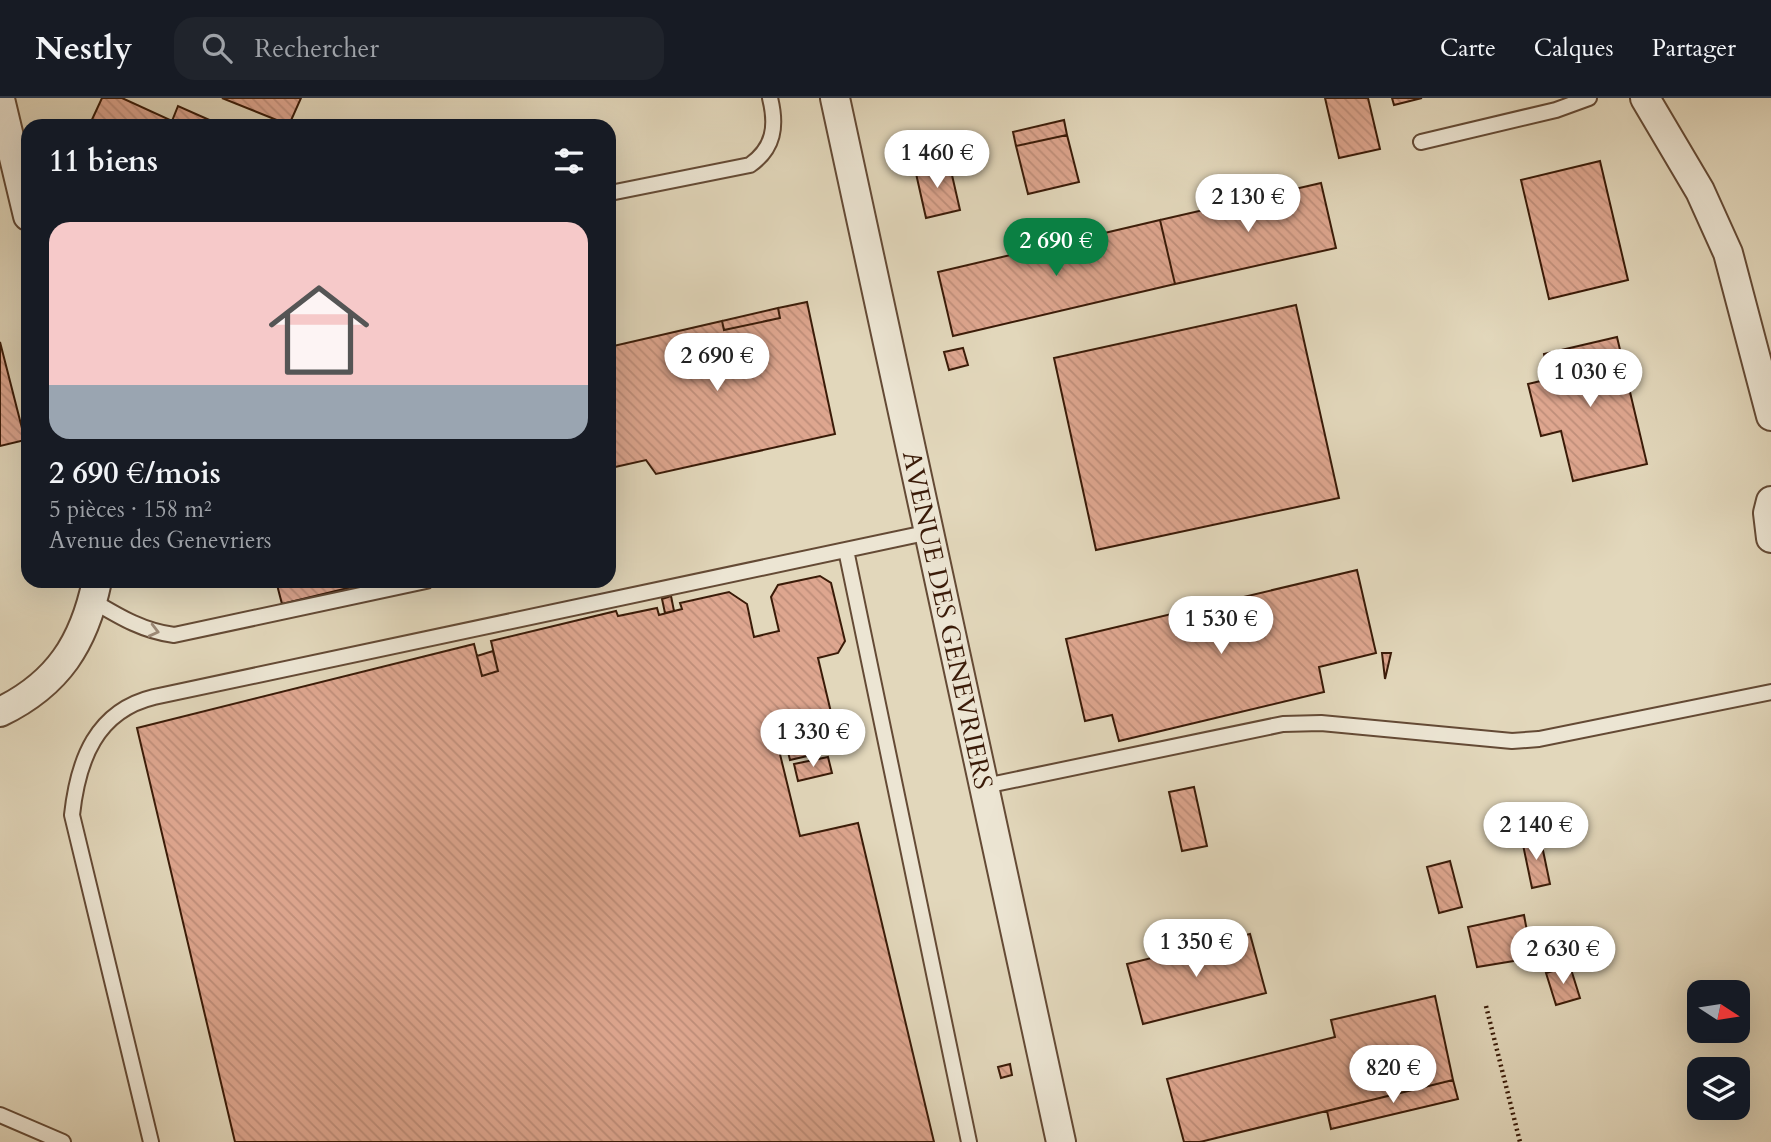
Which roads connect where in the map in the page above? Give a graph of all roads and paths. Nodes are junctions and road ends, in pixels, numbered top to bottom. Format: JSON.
{"nodes":[{"id":1,"x":770,"y":98,"type":"edge"},
{"id":2,"x":835,"y":98,"type":"edge"},
{"id":3,"x":1589,"y":98,"type":"edge"},
{"id":4,"x":1645,"y":98,"type":"edge"},
{"id":5,"x":0,"y":99,"type":"edge"},
{"id":6,"x":1421,"y":142,"type":"dead end"},
{"id":7,"x":21,"y":187,"type":"edge"},
{"id":8,"x":616,"y":192,"type":"edge"},
{"id":9,"x":1771,"y":416,"type":"edge"},
{"id":10,"x":1771,"y":501,"type":"edge"},
{"id":11,"x":930,"y":533,"type":"junction"},
{"id":12,"x":1771,"y":537,"type":"edge"},
{"id":13,"x":846,"y":550,"type":"junction"},
{"id":14,"x":393,"y":588,"type":"edge"},
{"id":15,"x":95,"y":591,"type":"edge"},
{"id":16,"x":1771,"y":691,"type":"edge"},
{"id":17,"x":0,"y":712,"type":"edge"},
{"id":18,"x":985,"y":786,"type":"junction"},
{"id":19,"x":1486,"y":1006,"type":"dead end"},
{"id":20,"x":0,"y":1115,"type":"edge"},
{"id":21,"x":63,"y":1142,"type":"edge"},
{"id":22,"x":151,"y":1142,"type":"edge"},
{"id":23,"x":969,"y":1142,"type":"edge"},
{"id":24,"x":1061,"y":1142,"type":"edge"},
{"id":25,"x":1520,"y":1142,"type":"edge"}],
"edges":[{"from":1,"to":8,"type":"lane"},
{"from":2,"to":11,"type":"street","name":"AVENUE DES GENEVRIERS"},
{"from":3,"to":6,"type":"lane"},
{"from":4,"to":9,"type":"street"},
{"from":5,"to":7,"type":"street"},
{"from":10,"to":12,"type":"street"},
{"from":11,"to":13,"type":"lane"},
{"from":11,"to":18,"type":"street","name":"AVENUE DES GENEVRIERS"},
{"from":13,"to":22,"type":"lane"},
{"from":13,"to":23,"type":"lane"},
{"from":15,"to":14,"type":"lane","one_way":true},
{"from":15,"to":17,"type":"street"},
{"from":16,"to":18,"type":"lane"},
{"from":18,"to":24,"type":"street","name":"AVENUE DES GENEVRIERS"},
{"from":19,"to":25,"type":"path"},
{"from":20,"to":21,"type":"lane"}]}
